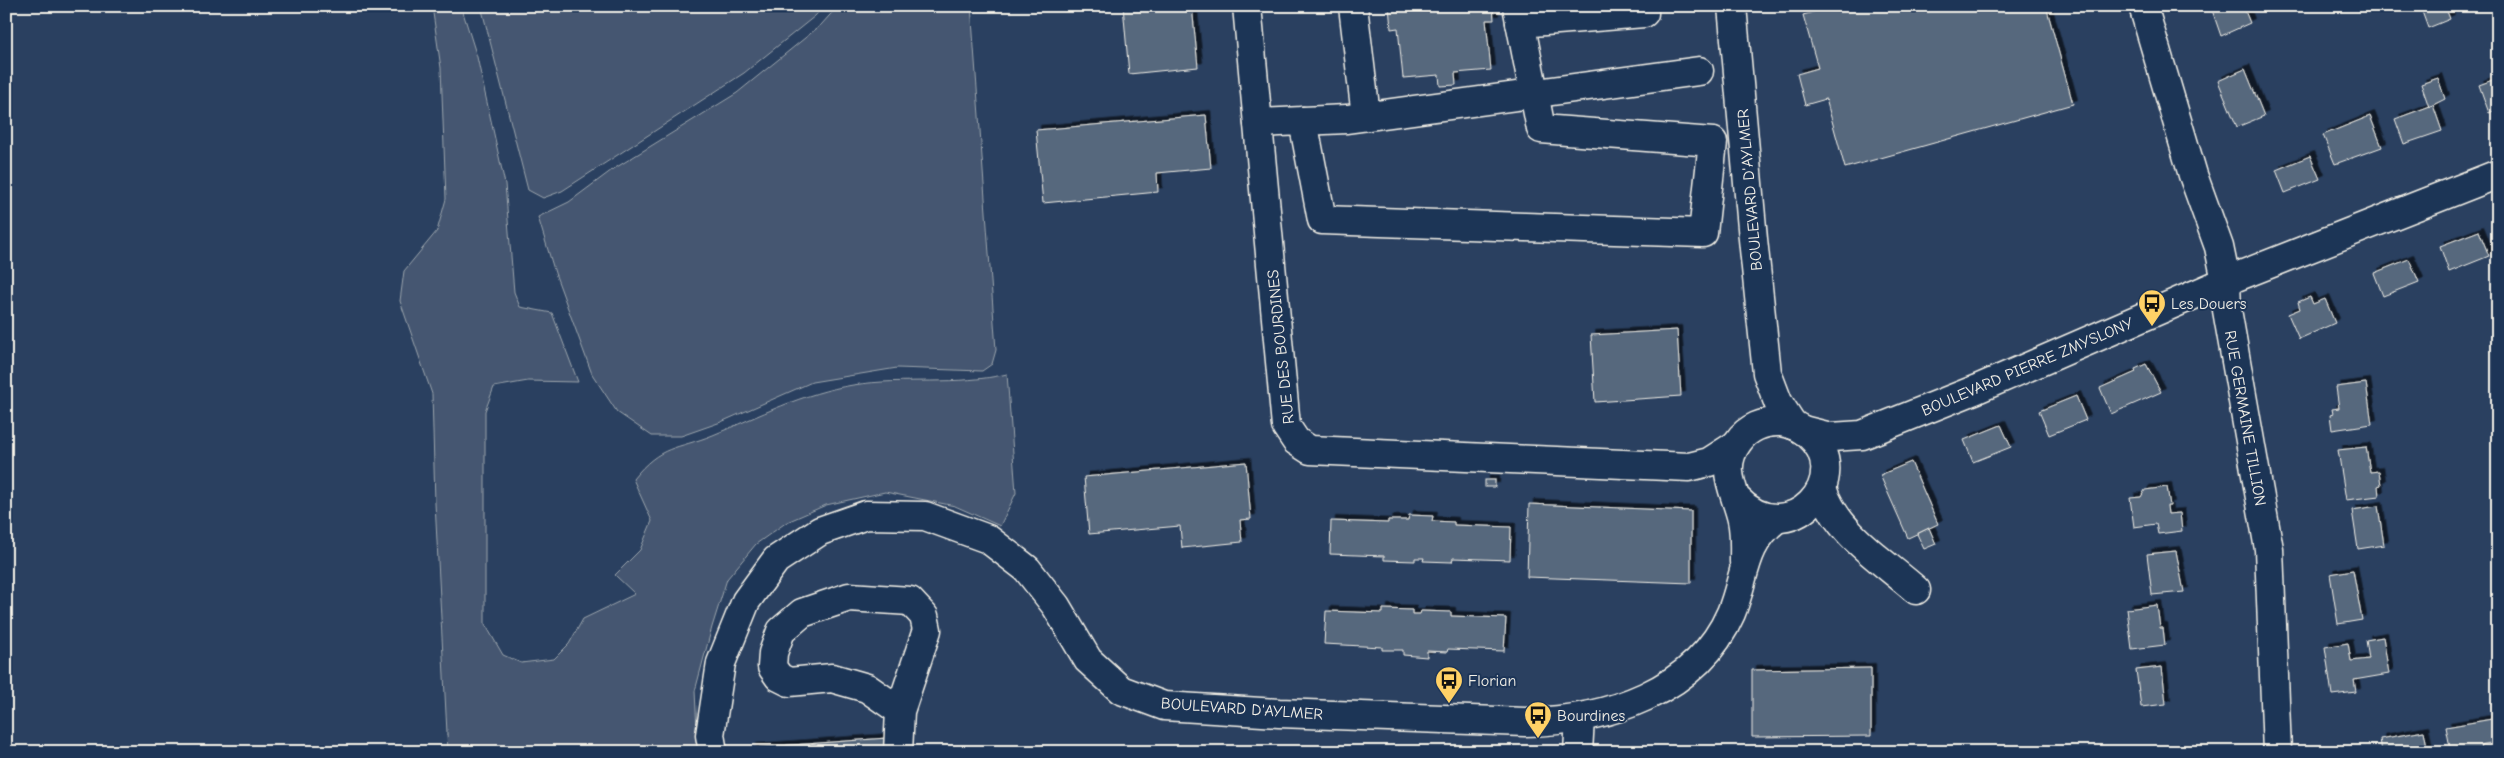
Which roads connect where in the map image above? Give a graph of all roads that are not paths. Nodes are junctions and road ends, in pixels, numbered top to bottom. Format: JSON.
{"nodes":[{"id":1,"x":1247,"y":6,"type":"edge"},
{"id":2,"x":1353,"y":6,"type":"edge"},
{"id":3,"x":1732,"y":6,"type":"edge"},
{"id":4,"x":2143,"y":6,"type":"edge"},
{"id":5,"x":1519,"y":14,"type":"edge"},
{"id":6,"x":1644,"y":14,"type":"dead end"},
{"id":7,"x":1699,"y":71,"type":"dead end"},
{"id":8,"x":1533,"y":93,"type":"junction"},
{"id":9,"x":1366,"y":116,"type":"junction"},
{"id":10,"x":1303,"y":121,"type":"junction"},
{"id":11,"x":1258,"y":123,"type":"junction"},
{"id":12,"x":1744,"y":135,"type":"junction"},
{"id":13,"x":1713,"y":142,"type":"junction"},
{"id":14,"x":2498,"y":174,"type":"edge"},
{"id":15,"x":2226,"y":281,"type":"junction"},
{"id":16,"x":1767,"y":373,"type":"junction"},
{"id":17,"x":1798,"y":428,"type":"junction"},
{"id":18,"x":1862,"y":435,"type":"junction"},
{"id":19,"x":1742,"y":438,"type":"junction"},
{"id":20,"x":1688,"y":467,"type":"junction"},
{"id":21,"x":1823,"y":478,"type":"junction"},
{"id":22,"x":1735,"y":496,"type":"junction"},
{"id":23,"x":1787,"y":517,"type":"junction"},
{"id":24,"x":1849,"y":532,"type":"junction"},
{"id":25,"x":1744,"y":564,"type":"junction"},
{"id":26,"x":1916,"y":590,"type":"dead end"},
{"id":27,"x":900,"y":711,"type":"junction"},
{"id":28,"x":1580,"y":718,"type":"junction"},
{"id":29,"x":713,"y":752,"type":"edge"},
{"id":30,"x":898,"y":752,"type":"edge"},
{"id":31,"x":1578,"y":752,"type":"edge"},
{"id":32,"x":2277,"y":752,"type":"edge"}],
"edges":[{"from":1,"to":11,"type":"street","name":"RUE DES BOURDINES"},
{"from":2,"to":9,"type":"street"},
{"from":3,"to":12,"type":"street","name":"BOULEVARD D'AYLMER"},
{"from":4,"to":15,"type":"street","name":"RUE GERMAINE TILLION"},
{"from":5,"to":6,"type":"street"},
{"from":5,"to":8,"type":"street"},
{"from":7,"to":8,"type":"street"},
{"from":8,"to":9,"type":"street"},
{"from":8,"to":13,"type":"street"},
{"from":9,"to":10,"type":"street"},
{"from":10,"to":11,"type":"street"},
{"from":10,"to":13,"type":"street"},
{"from":11,"to":20,"type":"street","name":"RUE DES BOURDINES"},
{"from":12,"to":13,"type":"street"},
{"from":12,"to":16,"type":"street","name":"BOULEVARD D'AYLMER"},
{"from":14,"to":15,"type":"street","name":"BOULEVARD PIERRE ZMYSLONY"},
{"from":15,"to":18,"type":"street","name":"BOULEVARD PIERRE ZMYSLONY"},
{"from":15,"to":32,"type":"street","name":"RUE GERMAINE TILLION"},
{"from":16,"to":17,"type":"street","name":"BOULEVARD D'AYLMER"},
{"from":16,"to":19,"type":"street","name":"BOULEVARD D'AYLMER"},
{"from":17,"to":18,"type":"street","name":"BOULEVARD PIERRE ZMYSLONY"},
{"from":17,"to":19,"type":"street"},
{"from":17,"to":21,"type":"street"},
{"from":18,"to":21,"type":"street","name":"BOULEVARD PIERRE ZMYSLONY"},
{"from":19,"to":20,"type":"street","name":"RUE DES BOURDINES"},
{"from":19,"to":22,"type":"street"},
{"from":20,"to":22,"type":"street","name":"RUE DES BOURDINES"},
{"from":21,"to":23,"type":"street"},
{"from":21,"to":24,"type":"street"},
{"from":22,"to":23,"type":"street"},
{"from":22,"to":25,"type":"street","name":"BOULEVARD D'AYLMER"},
{"from":23,"to":24,"type":"street"},
{"from":23,"to":25,"type":"street","name":"BOULEVARD D'AYLMER"},
{"from":24,"to":26,"type":"street"},
{"from":25,"to":28,"type":"street","name":"BOULEVARD D'AYLMER"},
{"from":27,"to":27,"type":"street"},
{"from":27,"to":30,"type":"street"},
{"from":28,"to":29,"type":"street","name":"BOULEVARD D'AYLMER"},
{"from":28,"to":31,"type":"street"}]}
